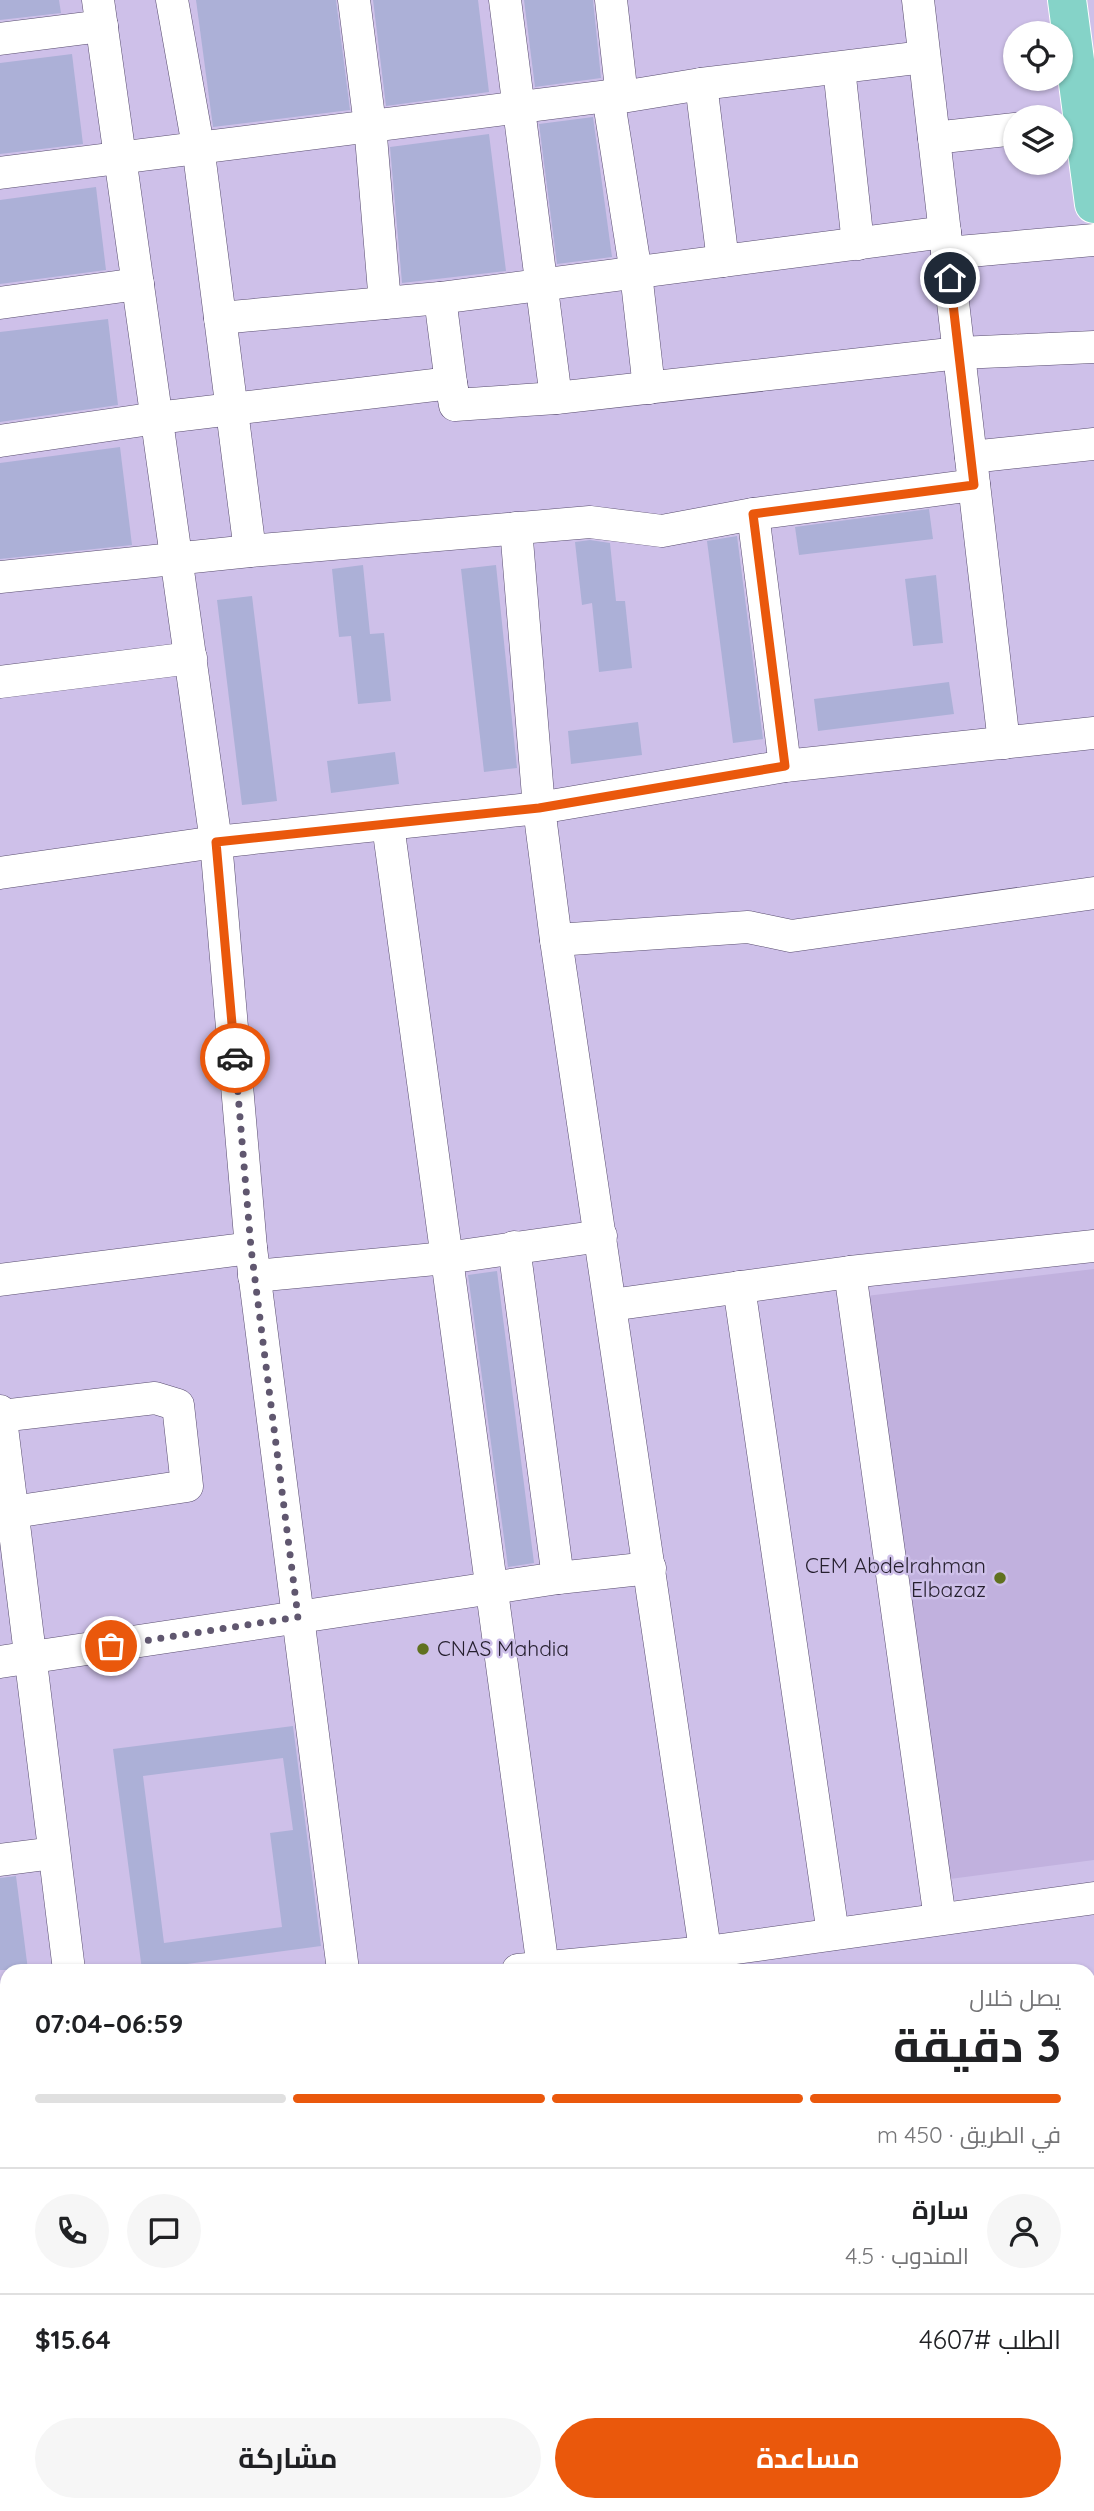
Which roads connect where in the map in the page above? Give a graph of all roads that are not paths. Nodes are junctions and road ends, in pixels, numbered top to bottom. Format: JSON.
{"nodes":[{"id":1,"x":172,"y":0,"type":"edge"},
{"id":2,"x":354,"y":0,"type":"edge"},
{"id":3,"x":505,"y":0,"type":"edge"},
{"id":4,"x":611,"y":0,"type":"edge"},
{"id":5,"x":918,"y":0,"type":"edge"},
{"id":6,"x":1067,"y":0,"type":"edge"},
{"id":7,"x":1091,"y":0,"type":"edge"},
{"id":8,"x":100,"y":13,"type":"edge"},
{"id":9,"x":1094,"y":27,"type":"edge"},
{"id":10,"x":0,"y":39,"type":"edge"},
{"id":11,"x":924,"y":57,"type":"junction"},
{"id":12,"x":839,"y":68,"type":"junction"},
{"id":13,"x":701,"y":84,"type":"junction"},
{"id":14,"x":615,"y":96,"type":"junction"},
{"id":15,"x":517,"y":107,"type":"junction"},
{"id":16,"x":1079,"y":122,"type":"edge"},
{"id":17,"x":370,"y":125,"type":"junction"},
{"id":18,"x":1003,"y":130,"type":"edge"},
{"id":19,"x":934,"y":138,"type":"junction"},
{"id":20,"x":198,"y":146,"type":"junction"},
{"id":21,"x":120,"y":157,"type":"junction"},
{"id":22,"x":0,"y":173,"type":"edge"},
{"id":23,"x":1094,"y":204,"type":"edge"},
{"id":24,"x":1094,"y":240,"type":"edge"},
{"id":25,"x":946,"y":242,"type":"junction"},
{"id":26,"x":859,"y":244,"type":"junction"},
{"id":27,"x":723,"y":261,"type":"junction"},
{"id":28,"x":636,"y":273,"type":"junction"},
{"id":29,"x":138,"y":284,"type":"junction"},
{"id":30,"x":541,"y":285,"type":"junction"},
{"id":31,"x":440,"y":298,"type":"junction"},
{"id":32,"x":0,"y":303,"type":"edge"},
{"id":33,"x":386,"y":303,"type":"junction"},
{"id":34,"x":220,"y":318,"type":"junction"},
{"id":35,"x":1094,"y":347,"type":"edge"},
{"id":36,"x":959,"y":353,"type":"junction"},
{"id":37,"x":451,"y":383,"type":"junction"},
{"id":38,"x":649,"y":388,"type":"junction"},
{"id":39,"x":556,"y":398,"type":"junction"},
{"id":40,"x":232,"y":410,"type":"junction"},
{"id":41,"x":157,"y":418,"type":"junction"},
{"id":42,"x":0,"y":441,"type":"edge"},
{"id":43,"x":1094,"y":444,"type":"edge"},
{"id":44,"x":972,"y":471,"type":"junction"},
{"id":45,"x":753,"y":514,"type":"junction"},
{"id":46,"x":516,"y":528,"type":"junction"},
{"id":47,"x":250,"y":551,"type":"junction"},
{"id":48,"x":177,"y":560,"type":"junction"},
{"id":49,"x":0,"y":577,"type":"edge"},
{"id":50,"x":191,"y":658,"type":"junction"},
{"id":51,"x":0,"y":682,"type":"edge"},
{"id":52,"x":1094,"y":733,"type":"edge"},
{"id":53,"x":1004,"y":743,"type":"junction"},
{"id":54,"x":785,"y":766,"type":"junction"},
{"id":55,"x":539,"y":808,"type":"junction"},
{"id":56,"x":388,"y":824,"type":"junction"},
{"id":57,"x":216,"y":842,"type":"junction"},
{"id":58,"x":0,"y":873,"type":"edge"},
{"id":59,"x":1094,"y":893,"type":"edge"},
{"id":60,"x":556,"y":940,"type":"junction"},
{"id":61,"x":601,"y":1236,"type":"junction"},
{"id":62,"x":1094,"y":1246,"type":"edge"},
{"id":63,"x":514,"y":1247,"type":"junction"},
{"id":64,"x":446,"y":1258,"type":"junction"},
{"id":65,"x":253,"y":1262,"type":"junction"},
{"id":66,"x":850,"y":1272,"type":"junction"},
{"id":67,"x":0,"y":1280,"type":"edge"},
{"id":68,"x":739,"y":1287,"type":"junction"},
{"id":69,"x":611,"y":1305,"type":"junction"},
{"id":70,"x":0,"y":1410,"type":"edge"},
{"id":71,"x":0,"y":1416,"type":"edge"},
{"id":72,"x":6,"y":1513,"type":"edge"},
{"id":73,"x":650,"y":1568,"type":"junction"},
{"id":74,"x":558,"y":1578,"type":"junction"},
{"id":75,"x":495,"y":1588,"type":"junction"},
{"id":76,"x":298,"y":1617,"type":"junction"},
{"id":77,"x":15,"y":1660,"type":"edge"},
{"id":78,"x":54,"y":1853,"type":"junction"},
{"id":79,"x":0,"y":1860,"type":"edge"},
{"id":80,"x":1094,"y":1898,"type":"edge"},
{"id":81,"x":940,"y":1919,"type":"junction"},
{"id":82,"x":833,"y":1934,"type":"junction"},
{"id":83,"x":707,"y":1961,"type":"edge"},
{"id":84,"x":68,"y":1964,"type":"edge"},
{"id":85,"x":342,"y":1964,"type":"edge"},
{"id":86,"x":533,"y":1964,"type":"edge"},
{"id":87,"x":643,"y":1964,"type":"edge"}],
"edges":[{"from":1,"to":20,"type":"street"},
{"from":2,"to":17,"type":"street"},
{"from":3,"to":15,"type":"street"},
{"from":4,"to":14,"type":"street"},
{"from":5,"to":11,"type":"street"},
{"from":6,"to":16,"type":"main road"},
{"from":7,"to":9,"type":"main road"},
{"from":8,"to":10,"type":"street"},
{"from":8,"to":21,"type":"street"},
{"from":11,"to":12,"type":"street"},
{"from":11,"to":19,"type":"street"},
{"from":12,"to":13,"type":"street"},
{"from":12,"to":26,"type":"street"},
{"from":13,"to":14,"type":"street"},
{"from":13,"to":27,"type":"street"},
{"from":14,"to":15,"type":"street"},
{"from":14,"to":28,"type":"street"},
{"from":15,"to":17,"type":"street"},
{"from":15,"to":30,"type":"street"},
{"from":16,"to":23,"type":"main road"},
{"from":17,"to":20,"type":"street"},
{"from":17,"to":33,"type":"street"},
{"from":18,"to":19,"type":"street"},
{"from":19,"to":25,"type":"street"},
{"from":20,"to":21,"type":"street"},
{"from":20,"to":34,"type":"street"},
{"from":21,"to":22,"type":"street"},
{"from":21,"to":29,"type":"street"},
{"from":24,"to":25,"type":"street"},
{"from":25,"to":26,"type":"street"},
{"from":25,"to":36,"type":"street"},
{"from":26,"to":27,"type":"street"},
{"from":27,"to":28,"type":"street"},
{"from":28,"to":30,"type":"street"},
{"from":28,"to":38,"type":"street"},
{"from":29,"to":32,"type":"street"},
{"from":29,"to":41,"type":"street"},
{"from":30,"to":31,"type":"street"},
{"from":30,"to":39,"type":"street"},
{"from":31,"to":33,"type":"street"},
{"from":31,"to":37,"type":"street"},
{"from":33,"to":34,"type":"street"},
{"from":34,"to":40,"type":"street"},
{"from":35,"to":36,"type":"street"},
{"from":36,"to":38,"type":"street"},
{"from":36,"to":44,"type":"street"},
{"from":37,"to":39,"type":"street"},
{"from":37,"to":40,"type":"street"},
{"from":38,"to":39,"type":"street"},
{"from":40,"to":41,"type":"street"},
{"from":40,"to":47,"type":"street"},
{"from":41,"to":42,"type":"street"},
{"from":41,"to":48,"type":"street"},
{"from":43,"to":44,"type":"street"},
{"from":44,"to":45,"type":"street"},
{"from":44,"to":53,"type":"street"},
{"from":45,"to":46,"type":"street"},
{"from":45,"to":54,"type":"street"},
{"from":46,"to":47,"type":"street"},
{"from":46,"to":55,"type":"street"},
{"from":47,"to":48,"type":"street"},
{"from":48,"to":49,"type":"street"},
{"from":48,"to":50,"type":"street"},
{"from":50,"to":51,"type":"street"},
{"from":50,"to":57,"type":"street"},
{"from":52,"to":53,"type":"street"},
{"from":53,"to":54,"type":"street"},
{"from":54,"to":55,"type":"street"},
{"from":55,"to":56,"type":"street"},
{"from":55,"to":60,"type":"street"},
{"from":56,"to":57,"type":"street"},
{"from":56,"to":64,"type":"street"},
{"from":57,"to":58,"type":"street"},
{"from":57,"to":65,"type":"street"},
{"from":59,"to":60,"type":"street"},
{"from":60,"to":61,"type":"street"},
{"from":61,"to":63,"type":"street"},
{"from":61,"to":69,"type":"street"},
{"from":62,"to":66,"type":"street"},
{"from":63,"to":64,"type":"street"},
{"from":63,"to":74,"type":"street"},
{"from":64,"to":65,"type":"street"},
{"from":64,"to":75,"type":"street"},
{"from":65,"to":67,"type":"street"},
{"from":65,"to":76,"type":"street"},
{"from":66,"to":68,"type":"street"},
{"from":66,"to":81,"type":"street"},
{"from":68,"to":69,"type":"street"},
{"from":68,"to":82,"type":"street"},
{"from":69,"to":73,"type":"street"},
{"from":70,"to":71,"type":"street"},
{"from":71,"to":72,"type":"street"},
{"from":71,"to":72,"type":"street"},
{"from":72,"to":77,"type":"street"},
{"from":73,"to":74,"type":"street"},
{"from":73,"to":83,"type":"street"},
{"from":74,"to":75,"type":"street"},
{"from":75,"to":76,"type":"street"},
{"from":75,"to":86,"type":"street"},
{"from":76,"to":77,"type":"street"},
{"from":76,"to":85,"type":"street"},
{"from":77,"to":78,"type":"street"},
{"from":78,"to":79,"type":"street"},
{"from":78,"to":84,"type":"street"},
{"from":80,"to":81,"type":"street"},
{"from":81,"to":82,"type":"street"},
{"from":82,"to":83,"type":"street"},
{"from":83,"to":87,"type":"street"}]}
